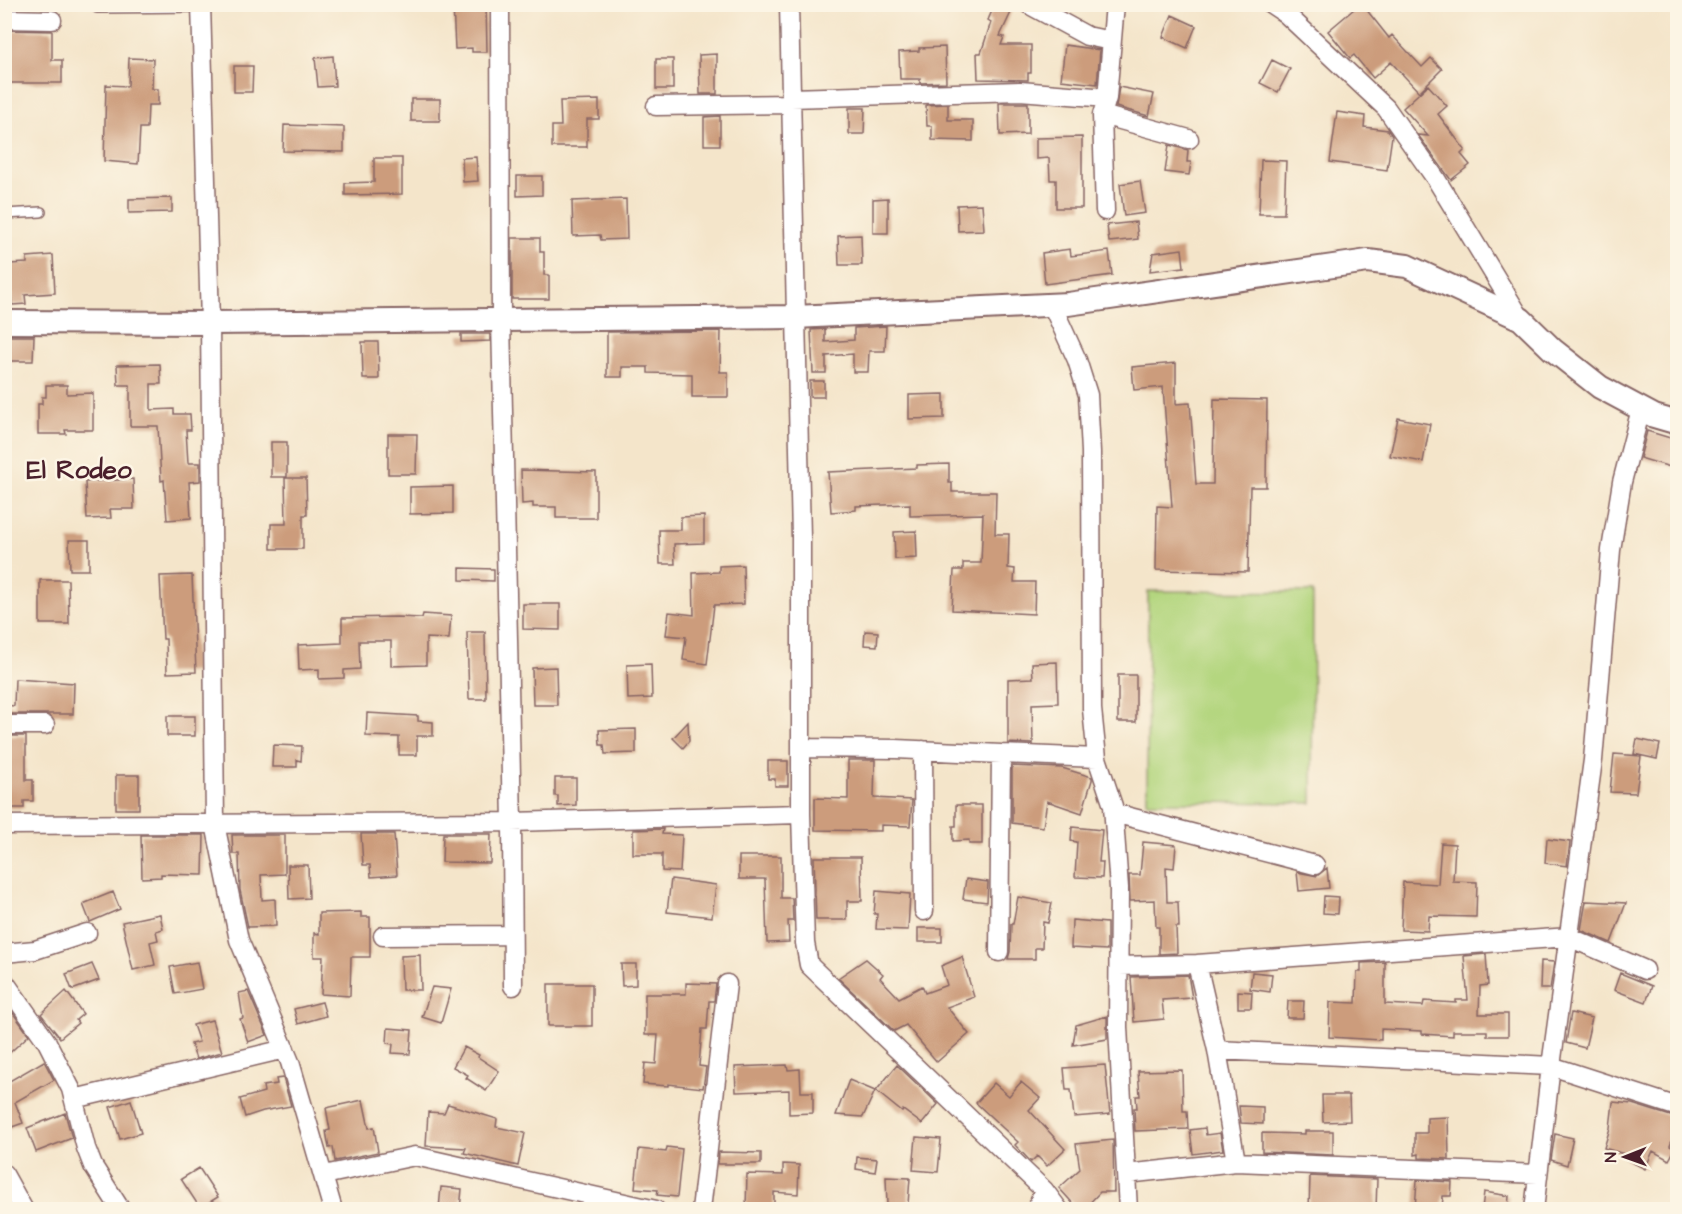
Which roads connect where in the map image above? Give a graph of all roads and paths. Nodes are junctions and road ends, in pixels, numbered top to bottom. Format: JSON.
{"nodes":[{"id":1,"x":500,"y":4,"type":"edge"},
{"id":2,"x":789,"y":4,"type":"edge"},
{"id":3,"x":1028,"y":4,"type":"edge"},
{"id":4,"x":1116,"y":4,"type":"edge"},
{"id":5,"x":1271,"y":4,"type":"edge"},
{"id":6,"x":201,"y":6,"type":"edge"},
{"id":7,"x":97,"y":8,"type":"dead end"},
{"id":8,"x":4,"y":19,"type":"edge"},
{"id":9,"x":52,"y":20,"type":"dead end"},
{"id":10,"x":1111,"y":40,"type":"junction"},
{"id":11,"x":791,"y":101,"type":"junction"},
{"id":12,"x":656,"y":106,"type":"dead end"},
{"id":13,"x":1104,"y":107,"type":"junction"},
{"id":14,"x":1189,"y":139,"type":"dead end"},
{"id":15,"x":1105,"y":211,"type":"dead end"},
{"id":16,"x":41,"y":212,"type":"dead end"},
{"id":17,"x":4,"y":213,"type":"edge"},
{"id":18,"x":1052,"y":305,"type":"junction"},
{"id":19,"x":795,"y":316,"type":"junction"},
{"id":20,"x":1521,"y":319,"type":"junction"},
{"id":21,"x":501,"y":320,"type":"junction"},
{"id":22,"x":4,"y":322,"type":"edge"},
{"id":23,"x":210,"y":323,"type":"junction"},
{"id":24,"x":1641,"y":409,"type":"junction"},
{"id":25,"x":1677,"y":423,"type":"edge"},
{"id":26,"x":4,"y":725,"type":"edge"},
{"id":27,"x":45,"y":725,"type":"dead end"},
{"id":28,"x":801,"y":748,"type":"junction"},
{"id":29,"x":923,"y":750,"type":"junction"},
{"id":30,"x":1001,"y":754,"type":"junction"},
{"id":31,"x":1097,"y":758,"type":"junction"},
{"id":32,"x":1114,"y":813,"type":"junction"},
{"id":33,"x":801,"y":814,"type":"junction"},
{"id":34,"x":512,"y":822,"type":"junction"},
{"id":35,"x":215,"y":824,"type":"junction"},
{"id":36,"x":4,"y":825,"type":"edge"},
{"id":37,"x":1315,"y":865,"type":"dead end"},
{"id":38,"x":924,"y":911,"type":"dead end"},
{"id":39,"x":87,"y":933,"type":"dead end"},
{"id":40,"x":512,"y":935,"type":"junction"},
{"id":41,"x":383,"y":936,"type":"dead end"},
{"id":42,"x":1569,"y":937,"type":"junction"},
{"id":43,"x":4,"y":952,"type":"edge"},
{"id":44,"x":999,"y":952,"type":"dead end"},
{"id":45,"x":1197,"y":964,"type":"junction"},
{"id":46,"x":1119,"y":966,"type":"junction"},
{"id":47,"x":1646,"y":970,"type":"dead end"},
{"id":48,"x":4,"y":981,"type":"edge"},
{"id":49,"x":727,"y":984,"type":"dead end"},
{"id":50,"x":513,"y":986,"type":"dead end"},
{"id":51,"x":285,"y":1049,"type":"junction"},
{"id":52,"x":1217,"y":1050,"type":"junction"},
{"id":53,"x":1551,"y":1066,"type":"junction"},
{"id":54,"x":74,"y":1099,"type":"junction"},
{"id":55,"x":1677,"y":1107,"type":"edge"},
{"id":56,"x":1236,"y":1162,"type":"junction"},
{"id":57,"x":4,"y":1174,"type":"edge"},
{"id":58,"x":1126,"y":1174,"type":"junction"},
{"id":59,"x":1538,"y":1174,"type":"junction"},
{"id":60,"x":324,"y":1175,"type":"junction"},
{"id":61,"x":1044,"y":1190,"type":"junction"},
{"id":62,"x":24,"y":1209,"type":"edge"},
{"id":63,"x":121,"y":1209,"type":"edge"},
{"id":64,"x":333,"y":1209,"type":"edge"},
{"id":65,"x":656,"y":1209,"type":"edge"},
{"id":66,"x":701,"y":1209,"type":"edge"},
{"id":67,"x":1036,"y":1209,"type":"edge"},
{"id":68,"x":1059,"y":1209,"type":"edge"},
{"id":69,"x":1128,"y":1209,"type":"edge"},
{"id":70,"x":1534,"y":1209,"type":"edge"}],
"edges":[{"from":1,"to":21,"type":"street"},
{"from":2,"to":11,"type":"street"},
{"from":3,"to":10,"type":"street"},
{"from":4,"to":10,"type":"street"},
{"from":5,"to":20,"type":"street"},
{"from":6,"to":7,"type":"lane"},
{"from":6,"to":23,"type":"street"},
{"from":8,"to":9,"type":"street"},
{"from":10,"to":13,"type":"street"},
{"from":11,"to":12,"type":"street"},
{"from":11,"to":13,"type":"street"},
{"from":11,"to":19,"type":"street"},
{"from":13,"to":14,"type":"street"},
{"from":13,"to":15,"type":"street"},
{"from":16,"to":17,"type":"lane"},
{"from":18,"to":19,"type":"street"},
{"from":18,"to":20,"type":"street"},
{"from":18,"to":31,"type":"street"},
{"from":19,"to":21,"type":"street"},
{"from":19,"to":28,"type":"street"},
{"from":20,"to":24,"type":"street"},
{"from":21,"to":23,"type":"street"},
{"from":21,"to":34,"type":"street"},
{"from":22,"to":23,"type":"street"},
{"from":23,"to":35,"type":"street"},
{"from":24,"to":25,"type":"street"},
{"from":24,"to":42,"type":"street"},
{"from":26,"to":27,"type":"street"},
{"from":28,"to":29,"type":"street"},
{"from":28,"to":33,"type":"street"},
{"from":29,"to":30,"type":"street"},
{"from":29,"to":38,"type":"street"},
{"from":30,"to":31,"type":"street"},
{"from":30,"to":44,"type":"street"},
{"from":31,"to":32,"type":"street"},
{"from":32,"to":37,"type":"street"},
{"from":32,"to":46,"type":"street"},
{"from":33,"to":34,"type":"street"},
{"from":33,"to":61,"type":"street"},
{"from":34,"to":35,"type":"street"},
{"from":34,"to":40,"type":"street"},
{"from":35,"to":36,"type":"street"},
{"from":35,"to":51,"type":"street"},
{"from":39,"to":43,"type":"street"},
{"from":40,"to":41,"type":"street"},
{"from":40,"to":50,"type":"street"},
{"from":42,"to":45,"type":"street"},
{"from":42,"to":47,"type":"street"},
{"from":42,"to":53,"type":"street"},
{"from":45,"to":46,"type":"street"},
{"from":45,"to":52,"type":"street"},
{"from":46,"to":58,"type":"street"},
{"from":48,"to":54,"type":"street"},
{"from":49,"to":66,"type":"street"},
{"from":51,"to":54,"type":"street"},
{"from":51,"to":60,"type":"street"},
{"from":52,"to":53,"type":"street"},
{"from":52,"to":56,"type":"street"},
{"from":53,"to":55,"type":"street"},
{"from":53,"to":59,"type":"street"},
{"from":54,"to":63,"type":"street"},
{"from":56,"to":58,"type":"street"},
{"from":56,"to":59,"type":"street"},
{"from":57,"to":62,"type":"street"},
{"from":58,"to":69,"type":"street"},
{"from":59,"to":70,"type":"street"},
{"from":60,"to":64,"type":"street"},
{"from":60,"to":65,"type":"street"},
{"from":61,"to":67,"type":"street"},
{"from":61,"to":68,"type":"street"}]}
